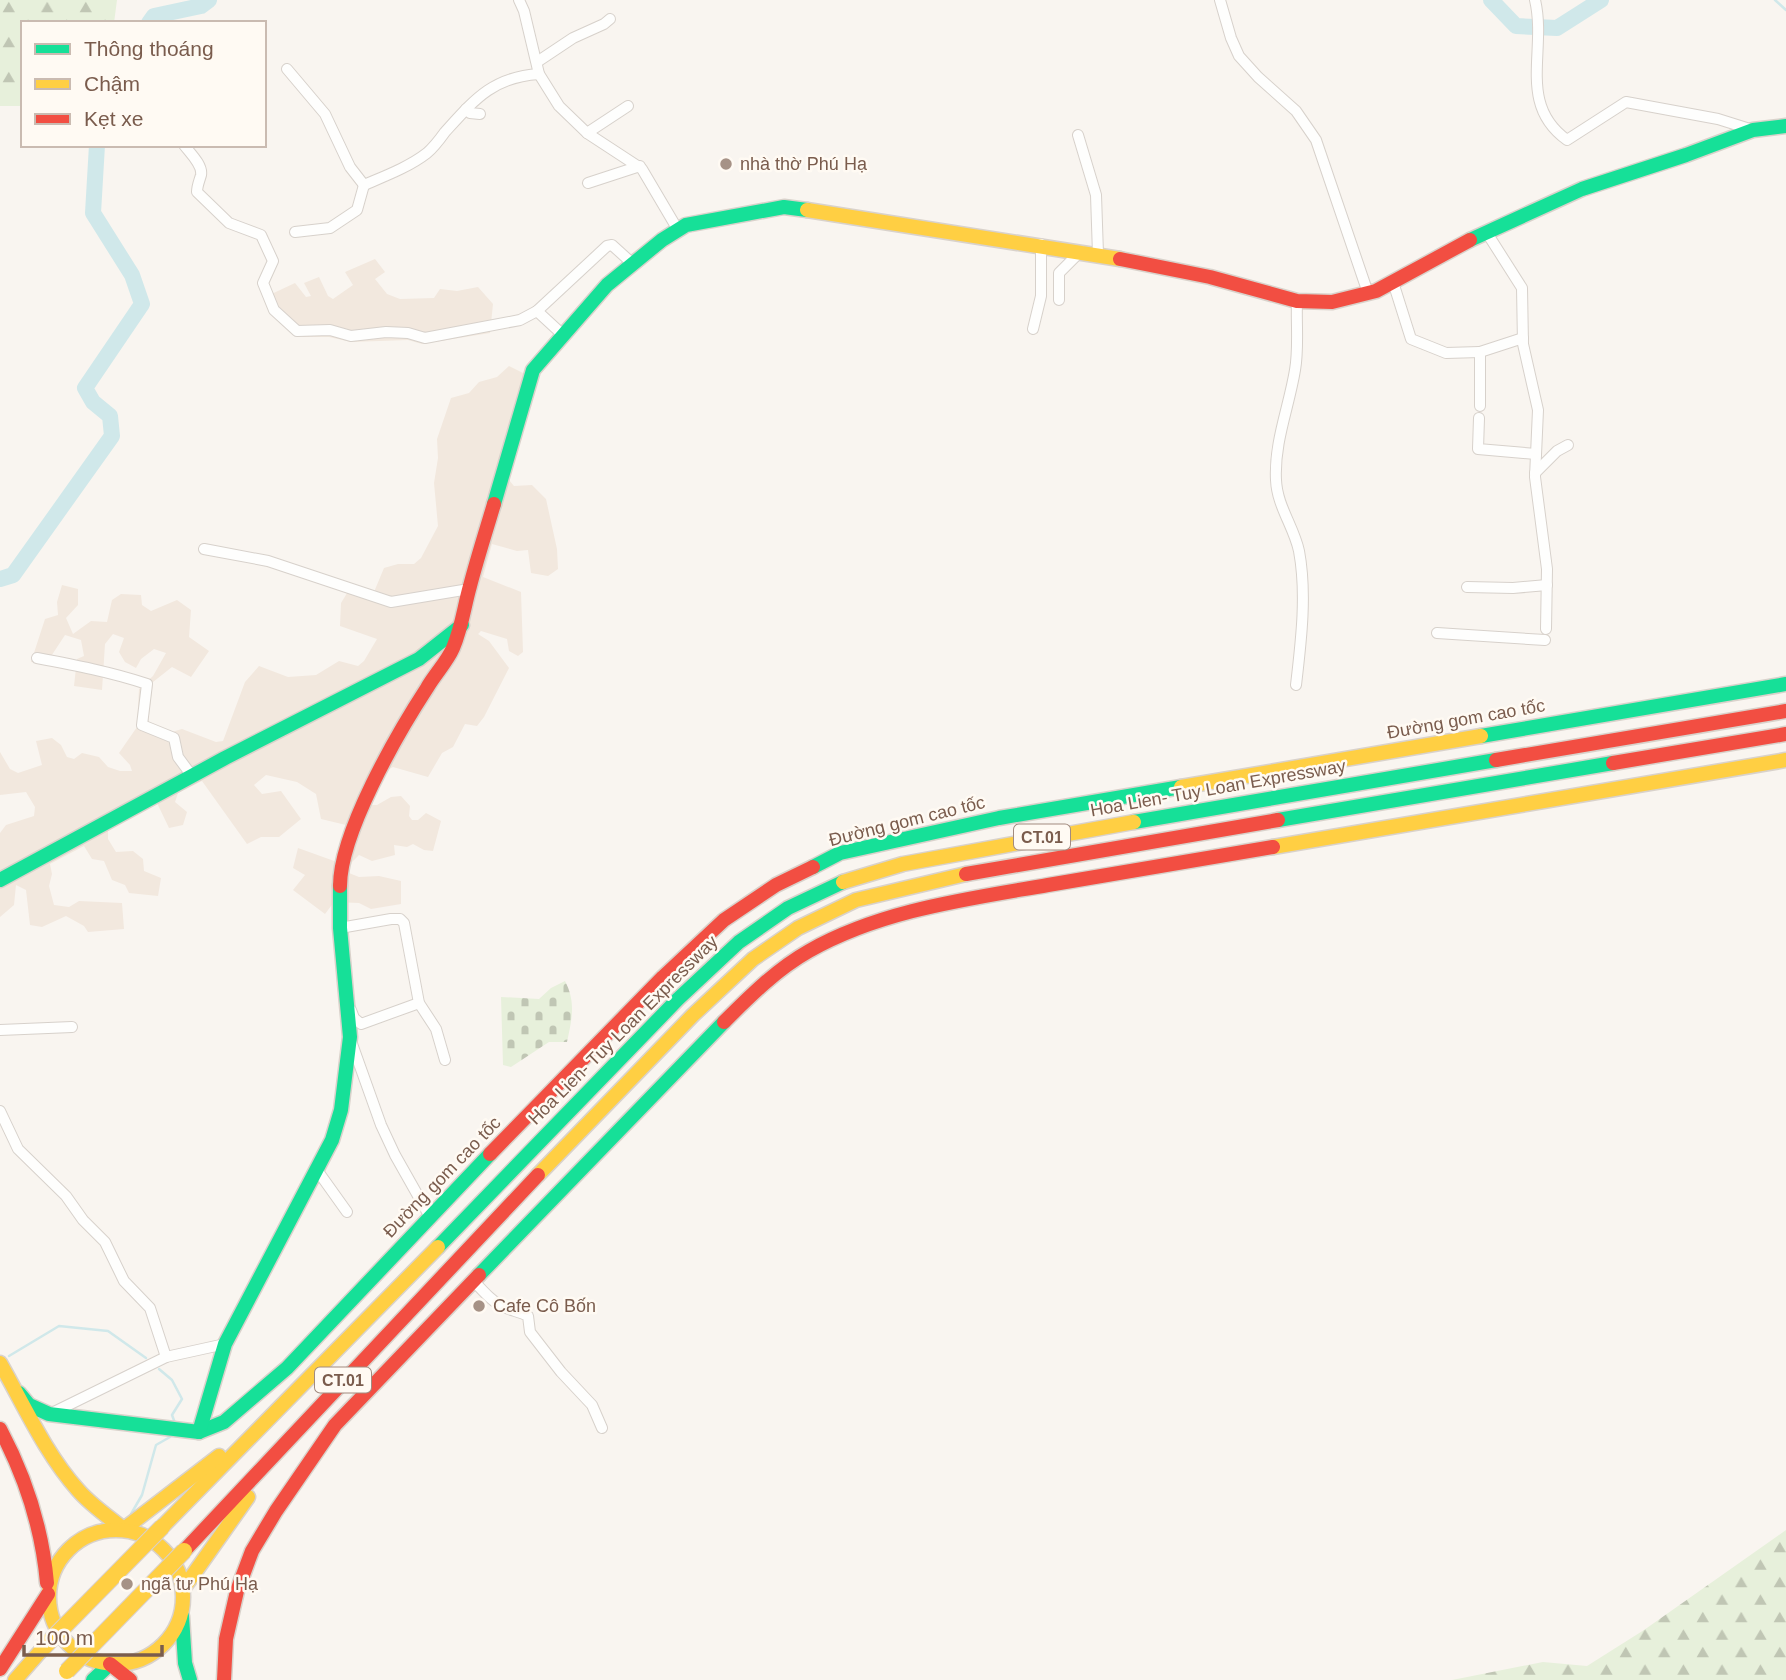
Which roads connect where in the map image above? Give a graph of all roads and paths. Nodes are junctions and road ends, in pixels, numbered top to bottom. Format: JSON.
{"nodes":[{"id":1,"x":519,"y":0,"type":"edge"},
{"id":2,"x":1220,"y":0,"type":"edge"},
{"id":3,"x":1535,"y":0,"type":"edge"},
{"id":4,"x":610,"y":19,"type":"dead end"},
{"id":5,"x":537,"y":62,"type":"junction"},
{"id":6,"x":286,"y":69,"type":"dead end"},
{"id":7,"x":539,"y":74,"type":"junction"},
{"id":8,"x":628,"y":106,"type":"dead end"},
{"id":9,"x":466,"y":109,"type":"junction"},
{"id":10,"x":480,"y":114,"type":"dead end"},
{"id":11,"x":1786,"y":126,"type":"edge"},
{"id":12,"x":1753,"y":130,"type":"junction"},
{"id":13,"x":587,"y":133,"type":"junction"},
{"id":14,"x":1079,"y":135,"type":"dead end"},
{"id":15,"x":186,"y":147,"type":"edge"},
{"id":16,"x":640,"y":166,"type":"junction"},
{"id":17,"x":588,"y":183,"type":"dead end"},
{"id":18,"x":364,"y":185,"type":"junction"},
{"id":19,"x":677,"y":230,"type":"junction"},
{"id":20,"x":295,"y":232,"type":"dead end"},
{"id":21,"x":1487,"y":233,"type":"junction"},
{"id":22,"x":1041,"y":244,"type":"junction"},
{"id":23,"x":1081,"y":251,"type":"junction"},
{"id":24,"x":1098,"y":254,"type":"junction"},
{"id":25,"x":633,"y":264,"type":"junction"},
{"id":26,"x":1393,"y":282,"type":"junction"},
{"id":27,"x":1368,"y":293,"type":"junction"},
{"id":28,"x":1059,"y":300,"type":"dead end"},
{"id":29,"x":1297,"y":301,"type":"junction"},
{"id":30,"x":537,"y":311,"type":"junction"},
{"id":31,"x":1033,"y":329,"type":"dead end"},
{"id":32,"x":563,"y":335,"type":"junction"},
{"id":33,"x":1523,"y":338,"type":"junction"},
{"id":34,"x":1480,"y":352,"type":"junction"},
{"id":35,"x":1479,"y":406,"type":"dead end"},
{"id":36,"x":1479,"y":418,"type":"dead end"},
{"id":37,"x":1568,"y":445,"type":"dead end"},
{"id":38,"x":1536,"y":454,"type":"junction"},
{"id":39,"x":1535,"y":473,"type":"junction"},
{"id":40,"x":204,"y":549,"type":"dead end"},
{"id":41,"x":1547,"y":585,"type":"junction"},
{"id":42,"x":1467,"y":587,"type":"dead end"},
{"id":43,"x":469,"y":589,"type":"junction"},
{"id":44,"x":463,"y":624,"type":"junction"},
{"id":45,"x":1437,"y":633,"type":"dead end"},
{"id":46,"x":37,"y":658,"type":"dead end"},
{"id":47,"x":419,"y":659,"type":"junction"},
{"id":48,"x":438,"y":673,"type":"junction"},
{"id":49,"x":1786,"y":684,"type":"edge"},
{"id":50,"x":1296,"y":685,"type":"dead end"},
{"id":51,"x":1786,"y":711,"type":"edge"},
{"id":52,"x":1786,"y":733,"type":"edge"},
{"id":53,"x":1786,"y":760,"type":"edge"},
{"id":54,"x":192,"y":776,"type":"junction"},
{"id":55,"x":0,"y":880,"type":"edge"},
{"id":56,"x":340,"y":928,"type":"junction"},
{"id":57,"x":346,"y":1000,"type":"junction"},
{"id":58,"x":419,"y":1003,"type":"junction"},
{"id":59,"x":72,"y":1027,"type":"dead end"},
{"id":60,"x":0,"y":1030,"type":"edge"},
{"id":61,"x":350,"y":1037,"type":"junction"},
{"id":62,"x":445,"y":1060,"type":"dead end"},
{"id":63,"x":0,"y":1111,"type":"edge"},
{"id":64,"x":317,"y":1170,"type":"junction"},
{"id":65,"x":504,"y":1210,"type":"junction"},
{"id":66,"x":347,"y":1212,"type":"dead end"},
{"id":67,"x":430,"y":1217,"type":"junction"},
{"id":68,"x":437,"y":1248,"type":"junction"},
{"id":69,"x":473,"y":1280,"type":"junction"},
{"id":70,"x":225,"y":1344,"type":"junction"},
{"id":71,"x":166,"y":1357,"type":"junction"},
{"id":72,"x":0,"y":1363,"type":"edge"},
{"id":73,"x":13,"y":1386,"type":"junction"},
{"id":74,"x":49,"y":1414,"type":"junction"},
{"id":75,"x":602,"y":1428,"type":"dead end"},
{"id":76,"x":0,"y":1429,"type":"edge"},
{"id":77,"x":199,"y":1432,"type":"junction"},
{"id":78,"x":124,"y":1530,"type":"junction"},
{"id":79,"x":183,"y":1589,"type":"junction"},
{"id":80,"x":48,"y":1594,"type":"junction"},
{"id":81,"x":182,"y":1612,"type":"junction"},
{"id":82,"x":110,"y":1664,"type":"junction"},
{"id":83,"x":0,"y":1669,"type":"edge"},
{"id":84,"x":62,"y":1675,"type":"edge"},
{"id":85,"x":15,"y":1680,"type":"edge"},
{"id":86,"x":93,"y":1680,"type":"edge"},
{"id":87,"x":130,"y":1680,"type":"edge"},
{"id":88,"x":190,"y":1680,"type":"edge"},
{"id":89,"x":224,"y":1680,"type":"edge"}],
"edges":[{"from":1,"to":5,"type":"street"},
{"from":2,"to":27,"type":"street"},
{"from":3,"to":12,"type":"street"},
{"from":4,"to":5,"type":"street"},
{"from":5,"to":7,"type":"street"},
{"from":6,"to":18,"type":"street"},
{"from":7,"to":9,"type":"street"},
{"from":7,"to":13,"type":"street"},
{"from":8,"to":13,"type":"street"},
{"from":9,"to":10,"type":"street"},
{"from":9,"to":18,"type":"street"},
{"from":11,"to":12,"type":"main road"},
{"from":12,"to":21,"type":"main road"},
{"from":13,"to":16,"type":"street"},
{"from":14,"to":24,"type":"street"},
{"from":15,"to":30,"type":"street"},
{"from":16,"to":17,"type":"street"},
{"from":16,"to":19,"type":"street"},
{"from":18,"to":20,"type":"street"},
{"from":19,"to":22,"type":"main road"},
{"from":19,"to":25,"type":"main road"},
{"from":21,"to":26,"type":"main road"},
{"from":21,"to":33,"type":"street"},
{"from":22,"to":23,"type":"main road"},
{"from":22,"to":31,"type":"street"},
{"from":23,"to":24,"type":"main road"},
{"from":23,"to":28,"type":"street"},
{"from":24,"to":29,"type":"main road"},
{"from":25,"to":30,"type":"street"},
{"from":25,"to":32,"type":"main road"},
{"from":26,"to":27,"type":"main road"},
{"from":26,"to":34,"type":"street"},
{"from":27,"to":29,"type":"main road"},
{"from":29,"to":50,"type":"street"},
{"from":30,"to":32,"type":"street"},
{"from":32,"to":43,"type":"main road"},
{"from":33,"to":34,"type":"street"},
{"from":33,"to":38,"type":"street"},
{"from":34,"to":35,"type":"street"},
{"from":36,"to":38,"type":"street"},
{"from":37,"to":39,"type":"street"},
{"from":38,"to":39,"type":"street"},
{"from":39,"to":41,"type":"street"},
{"from":40,"to":43,"type":"street"},
{"from":41,"to":42,"type":"street"},
{"from":41,"to":45,"type":"street"},
{"from":43,"to":44,"type":"main road"},
{"from":44,"to":47,"type":"main road"},
{"from":44,"to":48,"type":"main road"},
{"from":46,"to":54,"type":"street"},
{"from":47,"to":48,"type":"main road"},
{"from":47,"to":54,"type":"main road"},
{"from":48,"to":56,"type":"main road"},
{"from":49,"to":67,"type":"main road","name":"Đường gom cao tốc"},
{"from":51,"to":68,"type":"main road","name":"Hoa Lien- Tuy Loan Expressway","number":"CT.01"},
{"from":52,"to":65,"type":"main road","number":"CT.01"},
{"from":53,"to":69,"type":"main road"},
{"from":54,"to":55,"type":"main road"},
{"from":56,"to":57,"type":"main road"},
{"from":56,"to":58,"type":"street"},
{"from":57,"to":58,"type":"street"},
{"from":57,"to":61,"type":"main road"},
{"from":58,"to":62,"type":"street"},
{"from":59,"to":60,"type":"street"},
{"from":61,"to":64,"type":"main road"},
{"from":61,"to":67,"type":"street"},
{"from":63,"to":71,"type":"street"},
{"from":64,"to":66,"type":"street"},
{"from":64,"to":70,"type":"main road"},
{"from":65,"to":79,"type":"main road"},
{"from":65,"to":84,"type":"main road","number":"CT.01","bridge":true},
{"from":67,"to":77,"type":"main road","name":"Đường gom cao tốc"},
{"from":68,"to":78,"type":"main road"},
{"from":68,"to":85,"type":"main road","name":"Hoa Lien- Tuy Loan Expressway","number":"CT.01","bridge":true},
{"from":69,"to":75,"type":"street"},
{"from":69,"to":89,"type":"main road"},
{"from":70,"to":71,"type":"street"},
{"from":70,"to":77,"type":"main road"},
{"from":71,"to":74,"type":"street"},
{"from":72,"to":73,"type":"main road"},
{"from":73,"to":74,"type":"main road"},
{"from":73,"to":78,"type":"main road"},
{"from":74,"to":77,"type":"main road"},
{"from":76,"to":80,"type":"main road"},
{"from":78,"to":79,"type":"main road"},
{"from":78,"to":80,"type":"main road"},
{"from":79,"to":81,"type":"main road"},
{"from":80,"to":82,"type":"main road"},
{"from":80,"to":83,"type":"main road"},
{"from":81,"to":82,"type":"main road"},
{"from":81,"to":88,"type":"main road"},
{"from":82,"to":86,"type":"main road"},
{"from":82,"to":87,"type":"main road"}]}
